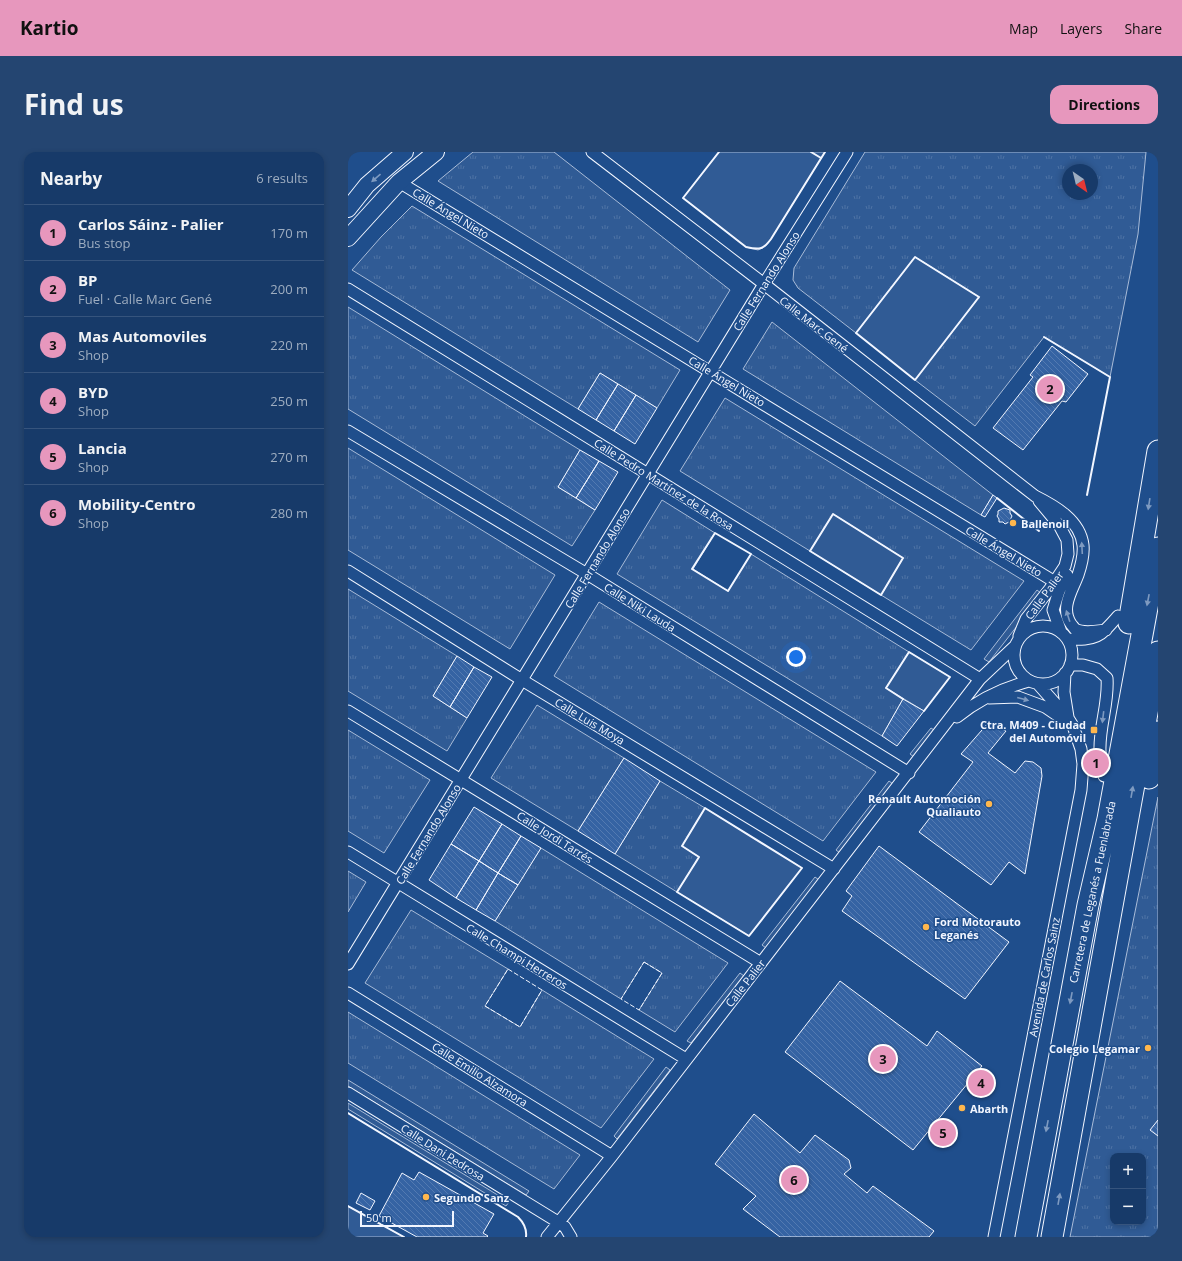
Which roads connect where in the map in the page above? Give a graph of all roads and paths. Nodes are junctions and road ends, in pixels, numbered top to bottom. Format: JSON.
{"nodes":[{"id":1,"x":405,"y":152,"type":"edge"},
{"id":2,"x":436,"y":152,"type":"edge"},
{"id":3,"x":592,"y":152,"type":"edge"},
{"id":4,"x":847,"y":152,"type":"edge"},
{"id":5,"x":399,"y":182,"type":"junction"},
{"id":6,"x":348,"y":209,"type":"edge"},
{"id":7,"x":348,"y":238,"type":"edge"},
{"id":8,"x":764,"y":284,"type":"junction"},
{"id":9,"x":348,"y":289,"type":"edge"},
{"id":10,"x":711,"y":371,"type":"junction"},
{"id":11,"x":348,"y":431,"type":"edge"},
{"id":12,"x":1158,"y":451,"type":"edge"},
{"id":13,"x":648,"y":474,"type":"junction"},
{"id":14,"x":1035,"y":496,"type":"junction"},
{"id":15,"x":1060,"y":511,"type":"junction"},
{"id":16,"x":1158,"y":548,"type":"edge"},
{"id":17,"x":348,"y":571,"type":"edge"},
{"id":18,"x":587,"y":574,"type":"junction"},
{"id":19,"x":1055,"y":582,"type":"junction"},
{"id":20,"x":1118,"y":616,"type":"dead end"},
{"id":21,"x":1106,"y":630,"type":"junction"},
{"id":22,"x":1064,"y":635,"type":"junction"},
{"id":23,"x":1017,"y":642,"type":"junction"},
{"id":24,"x":1158,"y":652,"type":"edge"},
{"id":25,"x":1067,"y":669,"type":"junction"},
{"id":26,"x":980,"y":679,"type":"junction"},
{"id":27,"x":522,"y":680,"type":"junction"},
{"id":28,"x":1034,"y":682,"type":"junction"},
{"id":29,"x":984,"y":698,"type":"junction"},
{"id":30,"x":348,"y":711,"type":"edge"},
{"id":31,"x":1071,"y":722,"type":"junction"},
{"id":32,"x":942,"y":728,"type":"junction"},
{"id":33,"x":1158,"y":732,"type":"edge"},
{"id":34,"x":909,"y":773,"type":"junction"},
{"id":35,"x":1104,"y":776,"type":"junction"},
{"id":36,"x":461,"y":780,"type":"junction"},
{"id":37,"x":348,"y":852,"type":"edge"},
{"id":38,"x":834,"y":870,"type":"junction"},
{"id":39,"x":398,"y":883,"type":"junction"},
{"id":40,"x":1088,"y":905,"type":"junction"},
{"id":41,"x":761,"y":963,"type":"junction"},
{"id":42,"x":348,"y":964,"type":"edge"},
{"id":43,"x":348,"y":993,"type":"edge"},
{"id":44,"x":1085,"y":1051,"type":"junction"},
{"id":45,"x":686,"y":1059,"type":"junction"},
{"id":46,"x":348,"y":1094,"type":"edge"},
{"id":47,"x":612,"y":1156,"type":"junction"},
{"id":48,"x":558,"y":1222,"type":"junction"},
{"id":49,"x":547,"y":1237,"type":"edge"},
{"id":50,"x":571,"y":1237,"type":"edge"},
{"id":51,"x":994,"y":1237,"type":"edge"},
{"id":52,"x":1026,"y":1237,"type":"edge"},
{"id":53,"x":1052,"y":1237,"type":"edge"}],
"edges":[{"from":1,"to":6,"type":"street","one_way":true},
{"from":2,"to":5,"type":"street"},
{"from":3,"to":8,"type":"street","name":"Calle Marc Gené"},
{"from":4,"to":8,"type":"street","name":"Calle Fernando Alonso"},
{"from":5,"to":7,"type":"street"},
{"from":5,"to":10,"type":"street","name":"Calle Ángel Nieto"},
{"from":8,"to":10,"type":"street","name":"Calle Fernando Alonso"},
{"from":8,"to":14,"type":"street","name":"Calle Marc Gené"},
{"from":9,"to":13,"type":"street","name":"Calle Pedro Martínez de la Rosa"},
{"from":10,"to":13,"type":"street","name":"Calle Fernando Alonso"},
{"from":10,"to":19,"type":"street","name":"Calle Ángel Nieto"},
{"from":11,"to":18,"type":"street","name":"Calle Niki Lauda"},
{"from":12,"to":35,"type":"highway","one_way":true},
{"from":13,"to":18,"type":"street","name":"Calle Fernando Alonso"},
{"from":13,"to":26,"type":"street","name":"Calle Pedro Martínez de la Rosa"},
{"from":14,"to":15,"type":"street","name":"Calle Palier"},
{"from":14,"to":19,"type":"street","name":"Calle Palier"},
{"from":21,"to":15,"type":"street","name":"Calle Palier","one_way":true},
{"from":15,"to":22,"type":"street","name":"Calle Palier"},
{"from":16,"to":40,"type":"highway","name":"Carretera de Leganés a Fuenlabrada","one_way":true},
{"from":17,"to":27,"type":"street","name":"Calle Luis Moya"},
{"from":18,"to":27,"type":"street","name":"Calle Fernando Alonso"},
{"from":18,"to":34,"type":"street","name":"Calle Niki Lauda"},
{"from":19,"to":23,"type":"street","name":"Calle Palier"},
{"from":20,"to":21,"type":"street"},
{"from":21,"to":22,"type":"street"},
{"from":22,"to":23,"type":"street"},
{"from":22,"to":25,"type":"street"},
{"from":23,"to":26,"type":"street","name":"Calle Palier"},
{"from":23,"to":28,"type":"street"},
{"from":44,"to":24,"type":"highway","name":"Carretera de Leganés a Fuenlabrada","one_way":true},
{"from":25,"to":28,"type":"street"},
{"from":25,"to":31,"type":"street","name":"Avenida de Carlos Sainz"},
{"from":25,"to":35,"type":"street","one_way":true},
{"from":26,"to":32,"type":"street","name":"Calle Palier"},
{"from":27,"to":36,"type":"street","name":"Calle Fernando Alonso"},
{"from":27,"to":38,"type":"street","name":"Calle Luis Moya"},
{"from":28,"to":29,"type":"street","name":"Calle Palier"},
{"from":28,"to":31,"type":"street","name":"Avenida de Carlos Sainz"},
{"from":29,"to":31,"type":"street","one_way":true},
{"from":29,"to":32,"type":"street","name":"Calle Palier"},
{"from":30,"to":36,"type":"street","name":"Calle Jordi Tarrés"},
{"from":31,"to":51,"type":"street","name":"Avenida de Carlos Sainz"},
{"from":32,"to":34,"type":"street","name":"Calle Palier"},
{"from":33,"to":44,"type":"highway"},
{"from":34,"to":38,"type":"street","name":"Calle Palier"},
{"from":35,"to":40,"type":"highway"},
{"from":36,"to":39,"type":"street","name":"Calle Fernando Alonso"},
{"from":36,"to":41,"type":"street","name":"Calle Jordi Tarrés"},
{"from":37,"to":39,"type":"street","name":"Calle Champi Herreros"},
{"from":38,"to":41,"type":"street","name":"Calle Palier"},
{"from":39,"to":42,"type":"street","name":"Calle Fernando Alonso"},
{"from":39,"to":45,"type":"street","name":"Calle Champi Herreros"},
{"from":40,"to":52,"type":"highway","name":"Carretera de Leganés a Fuenlabrada","one_way":true},
{"from":41,"to":45,"type":"street","name":"Calle Palier"},
{"from":43,"to":47,"type":"street","name":"Calle Emilio Alzamora"},
{"from":53,"to":44,"type":"highway","name":"Carretera de Leganés a Fuenlabrada","one_way":true},
{"from":45,"to":47,"type":"street","name":"Calle Palier"},
{"from":46,"to":48,"type":"street","name":"Calle Dani Pedrosa"},
{"from":47,"to":48,"type":"street","name":"Calle Palier"},
{"from":48,"to":49,"type":"street","name":"Calle Palier"},
{"from":48,"to":50,"type":"street","name":"Calle Dani Pedrosa"}]}
